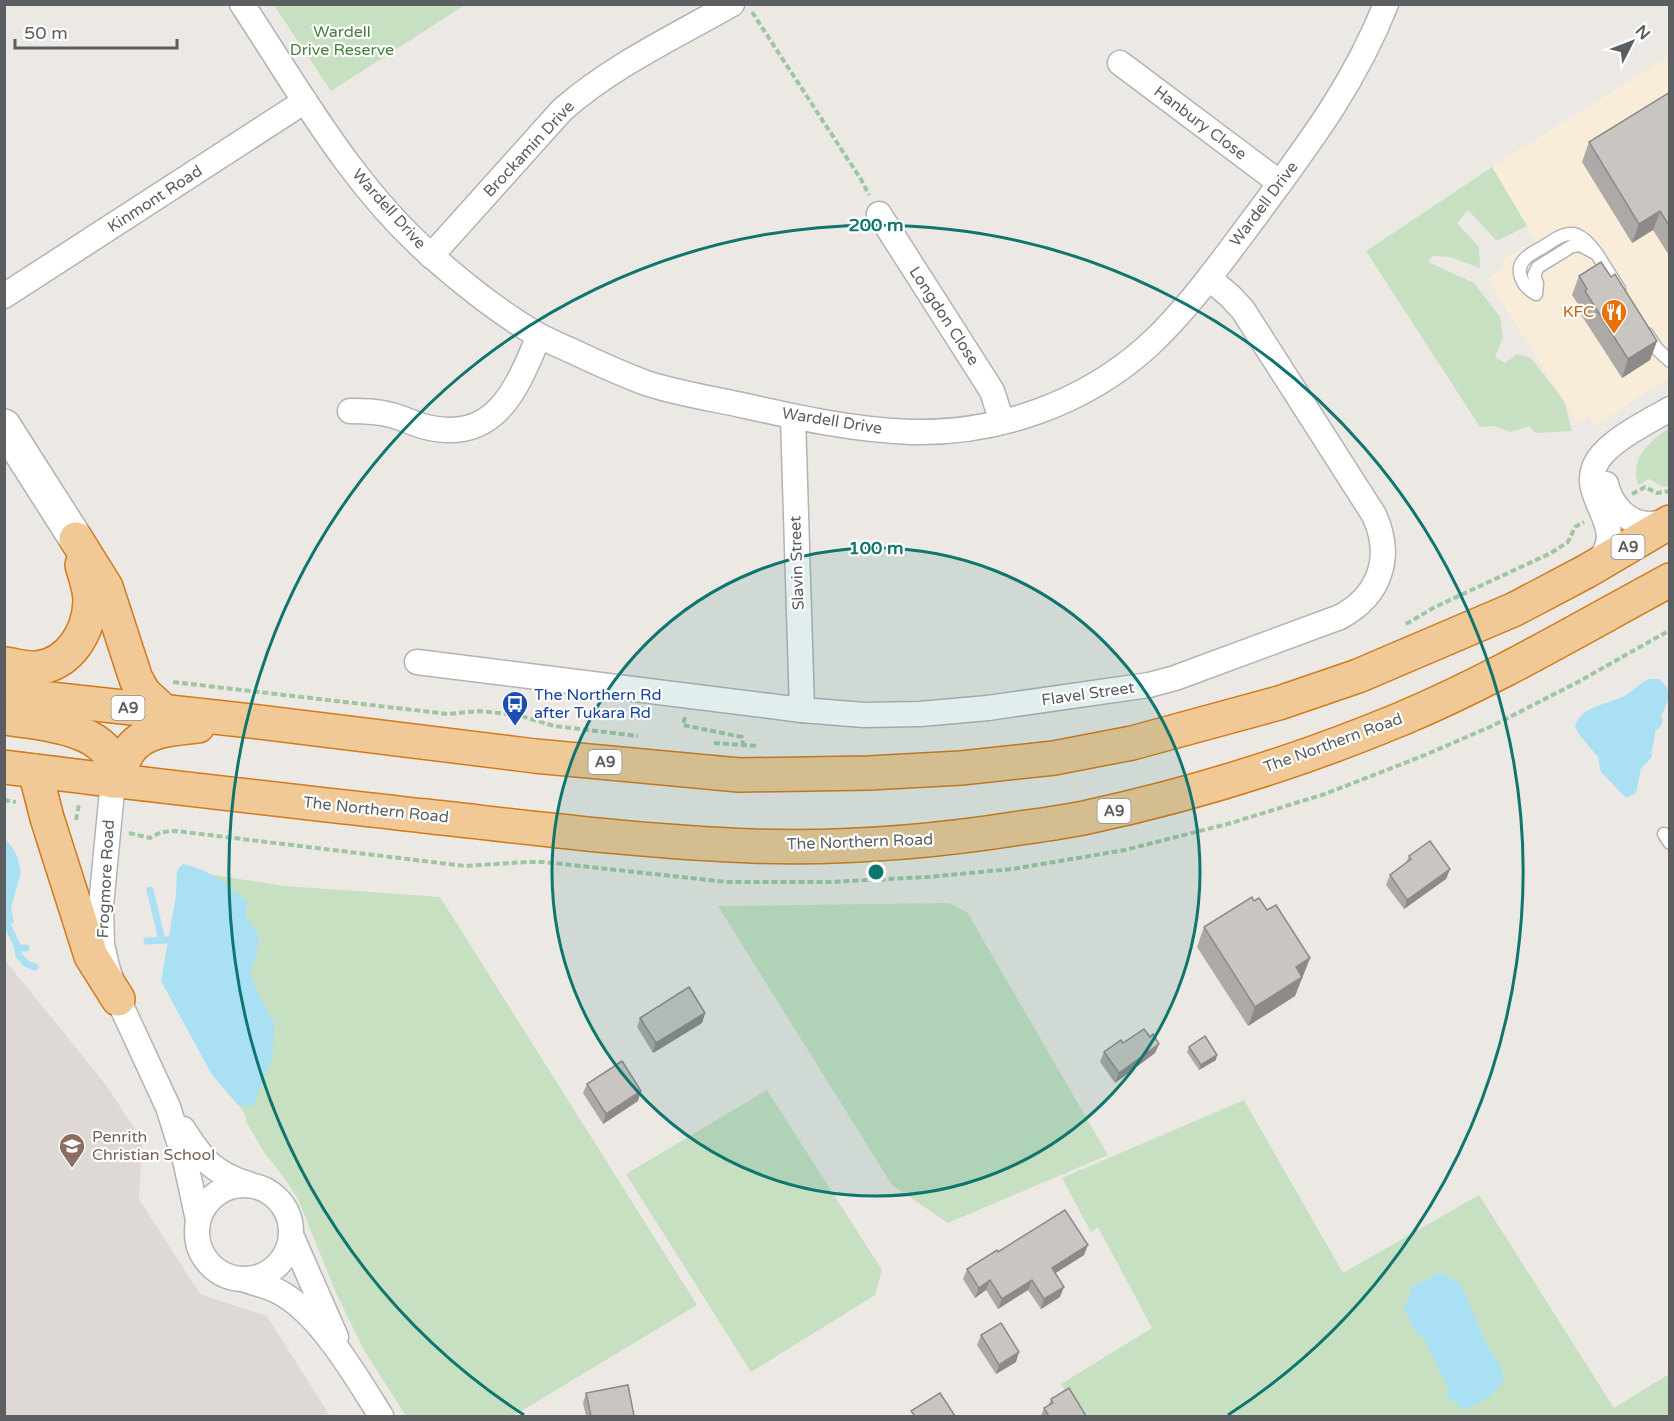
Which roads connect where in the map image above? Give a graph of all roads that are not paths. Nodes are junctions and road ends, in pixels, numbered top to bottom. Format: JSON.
{"nodes":[{"id":1,"x":242,"y":4,"type":"edge"},
{"id":2,"x":732,"y":4,"type":"edge"},
{"id":3,"x":1386,"y":4,"type":"edge"},
{"id":4,"x":1120,"y":63,"type":"dead end"},
{"id":5,"x":305,"y":101,"type":"junction"},
{"id":6,"x":1280,"y":183,"type":"junction"},
{"id":7,"x":879,"y":214,"type":"road end"},
{"id":8,"x":431,"y":256,"type":"junction"},
{"id":9,"x":1209,"y":278,"type":"junction"},
{"id":10,"x":1536,"y":294,"type":"dead end"},
{"id":11,"x":4,"y":296,"type":"edge"},
{"id":12,"x":1627,"y":302,"type":"edge"},
{"id":13,"x":1639,"y":321,"type":"edge"},
{"id":14,"x":538,"y":336,"type":"junction"},
{"id":15,"x":1670,"y":361,"type":"edge"},
{"id":16,"x":1670,"y":408,"type":"edge"},
{"id":17,"x":350,"y":411,"type":"dead end"},
{"id":18,"x":793,"y":417,"type":"junction"},
{"id":19,"x":1002,"y":422,"type":"junction"},
{"id":20,"x":4,"y":426,"type":"edge"},
{"id":21,"x":1620,"y":440,"type":"junction"},
{"id":22,"x":1670,"y":521,"type":"edge"},
{"id":23,"x":76,"y":539,"type":"junction"},
{"id":24,"x":1587,"y":572,"type":"junction"},
{"id":25,"x":1670,"y":580,"type":"edge"},
{"id":26,"x":417,"y":662,"type":"dead end"},
{"id":27,"x":4,"y":664,"type":"edge"},
{"id":28,"x":4,"y":694,"type":"edge"},
{"id":29,"x":802,"y":710,"type":"junction"},
{"id":30,"x":165,"y":712,"type":"junction"},
{"id":31,"x":4,"y":718,"type":"edge"},
{"id":32,"x":251,"y":721,"type":"junction"},
{"id":33,"x":20,"y":769,"type":"edge"},
{"id":34,"x":113,"y":781,"type":"junction"},
{"id":35,"x":118,"y":999,"type":"junction"},
{"id":36,"x":168,"y":1107,"type":"junction"},
{"id":37,"x":250,"y":1185,"type":"junction"},
{"id":38,"x":198,"y":1220,"type":"junction"},
{"id":39,"x":291,"y":1235,"type":"junction"},
{"id":40,"x":246,"y":1280,"type":"junction"},
{"id":41,"x":346,"y":1360,"type":"junction"},
{"id":42,"x":381,"y":1416,"type":"edge"}],
"edges":[{"from":1,"to":5,"type":"street","name":"Wardell Drive"},
{"from":2,"to":8,"type":"street","name":"Brockamin Drive"},
{"from":3,"to":6,"type":"street","name":"Wardell Drive"},
{"from":4,"to":6,"type":"street","name":"Hanbury Close"},
{"from":5,"to":8,"type":"street","name":"Wardell Drive"},
{"from":5,"to":11,"type":"street","name":"Kinmont Road"},
{"from":6,"to":9,"type":"street","name":"Wardell Drive"},
{"from":7,"to":19,"type":"street","name":"Longdon Close"},
{"from":8,"to":14,"type":"street","name":"Wardell Drive"},
{"from":9,"to":19,"type":"street","name":"Wardell Drive"},
{"from":9,"to":29,"type":"street","name":"Flavel Street"},
{"from":10,"to":12,"type":"lane"},
{"from":13,"to":15,"type":"lane"},
{"from":14,"to":17,"type":"street"},
{"from":14,"to":18,"type":"street","name":"Wardell Drive"},
{"from":16,"to":21,"type":"street"},
{"from":18,"to":19,"type":"street","name":"Wardell Drive"},
{"from":18,"to":29,"type":"street","name":"Slavin Street"},
{"from":20,"to":23,"type":"street"},
{"from":21,"to":22,"type":"street"},
{"from":21,"to":24,"type":"street"},
{"from":22,"to":24,"type":"highway","number":"A9"},
{"from":23,"to":27,"type":"highway"},
{"from":23,"to":30,"type":"highway"},
{"from":24,"to":32,"type":"highway","number":"A9"},
{"from":25,"to":34,"type":"highway","name":"The Northern Road","number":"A9"},
{"from":26,"to":29,"type":"street","name":"Flavel Street"},
{"from":28,"to":30,"type":"highway","number":"A9"},
{"from":30,"to":32,"type":"highway","number":"A9"},
{"from":31,"to":34,"type":"highway"},
{"from":32,"to":34,"type":"highway"},
{"from":33,"to":34,"type":"highway","name":"The Northern Road","number":"A9"},
{"from":33,"to":35,"type":"highway"},
{"from":34,"to":35,"type":"street","name":"Frogmore Road"},
{"from":35,"to":36,"type":"street","name":"Frogmore Road"},
{"from":36,"to":37,"type":"street","name":"Frogmore Road"},
{"from":36,"to":38,"type":"street","name":"Frogmore Road"},
{"from":37,"to":38,"type":"street"},
{"from":37,"to":39,"type":"street"},
{"from":38,"to":40,"type":"street"},
{"from":39,"to":40,"type":"street"},
{"from":39,"to":41,"type":"street"},
{"from":40,"to":41,"type":"street"},
{"from":41,"to":42,"type":"street"}]}
